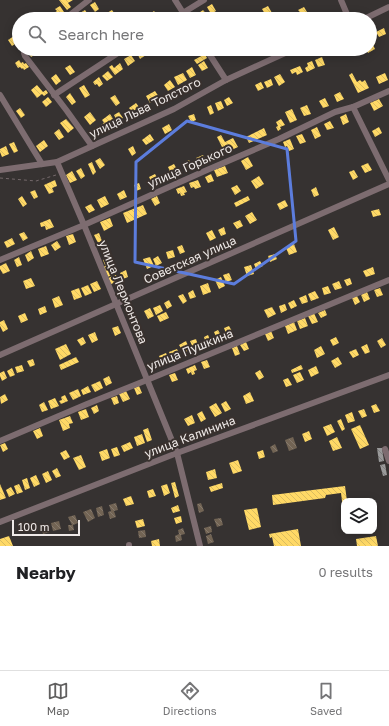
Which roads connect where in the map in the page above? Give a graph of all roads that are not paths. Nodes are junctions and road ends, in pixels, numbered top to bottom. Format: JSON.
{"nodes":[{"id":1,"x":89,"y":0,"type":"edge"},
{"id":2,"x":175,"y":0,"type":"edge"},
{"id":3,"x":204,"y":0,"type":"edge"},
{"id":4,"x":341,"y":0,"type":"edge"},
{"id":5,"x":389,"y":7,"type":"edge"},
{"id":6,"x":74,"y":12,"type":"edge"},
{"id":7,"x":182,"y":12,"type":"edge"},
{"id":8,"x":185,"y":12,"type":"edge"},
{"id":9,"x":347,"y":12,"type":"edge"},
{"id":10,"x":377,"y":13,"type":"edge"},
{"id":11,"x":25,"y":56,"type":"edge"},
{"id":12,"x":113,"y":56,"type":"edge"},
{"id":13,"x":211,"y":56,"type":"edge"},
{"id":14,"x":279,"y":56,"type":"edge"},
{"id":15,"x":226,"y":80,"type":"junction"},
{"id":16,"x":389,"y":91,"type":"edge"},
{"id":17,"x":0,"y":95,"type":"edge"},
{"id":18,"x":54,"y":95,"type":"junction"},
{"id":19,"x":353,"y":108,"type":"junction"},
{"id":20,"x":92,"y":146,"type":"junction"},
{"id":21,"x":57,"y":162,"type":"junction"},
{"id":22,"x":42,"y":164,"type":"junction"},
{"id":23,"x":0,"y":170,"type":"edge"},
{"id":24,"x":389,"y":180,"type":"edge"},
{"id":25,"x":389,"y":184,"type":"edge"},
{"id":26,"x":84,"y":225,"type":"junction"},
{"id":27,"x":0,"y":260,"type":"edge"},
{"id":28,"x":388,"y":283,"type":"edge"},
{"id":29,"x":116,"y":304,"type":"junction"},
{"id":30,"x":0,"y":355,"type":"edge"},
{"id":31,"x":389,"y":375,"type":"edge"},
{"id":32,"x":147,"y":380,"type":"junction"},
{"id":33,"x":0,"y":441,"type":"edge"},
{"id":34,"x":385,"y":449,"type":"dead end"},
{"id":35,"x":177,"y":453,"type":"junction"},
{"id":36,"x":389,"y":462,"type":"edge"},
{"id":37,"x":0,"y":522,"type":"edge"},
{"id":38,"x":200,"y":546,"type":"edge"}],
"edges":[{"from":1,"to":6,"type":"street"},
{"from":2,"to":7,"type":"street"},
{"from":3,"to":8,"type":"street"},
{"from":4,"to":9,"type":"street"},
{"from":5,"to":10,"type":"street"},
{"from":11,"to":18,"type":"street"},
{"from":12,"to":18,"type":"street"},
{"from":13,"to":15,"type":"street"},
{"from":14,"to":15,"type":"street","name":"улица Льва Толстого"},
{"from":15,"to":20,"type":"street","name":"улица Льва Толстого"},
{"from":16,"to":19,"type":"street","name":"улица Горького"},
{"from":17,"to":22,"type":"street"},
{"from":18,"to":20,"type":"street"},
{"from":19,"to":24,"type":"street"},
{"from":19,"to":26,"type":"street","name":"улица Горького"},
{"from":20,"to":21,"type":"street","name":"улица Льва Толстого"},
{"from":21,"to":22,"type":"street","name":"улица Льва Толстого"},
{"from":21,"to":26,"type":"street","name":"улица Лермонтова"},
{"from":22,"to":23,"type":"street","name":"улица Льва Толстого"},
{"from":25,"to":29,"type":"street","name":"Советская улица"},
{"from":26,"to":27,"type":"street","name":"улица Горького"},
{"from":26,"to":29,"type":"street","name":"улица Лермонтова"},
{"from":28,"to":32,"type":"street","name":"улица Пушкина"},
{"from":29,"to":30,"type":"street","name":"Советская улица"},
{"from":29,"to":32,"type":"street","name":"улица Лермонтова"},
{"from":31,"to":35,"type":"street","name":"улица Калинина"},
{"from":32,"to":33,"type":"street","name":"улица Пушкина"},
{"from":32,"to":35,"type":"street","name":"улица Лермонтова"},
{"from":34,"to":36,"type":"street"},
{"from":35,"to":37,"type":"street","name":"улица Калинина"},
{"from":35,"to":38,"type":"street","name":"улица Лермонтова"}]}
